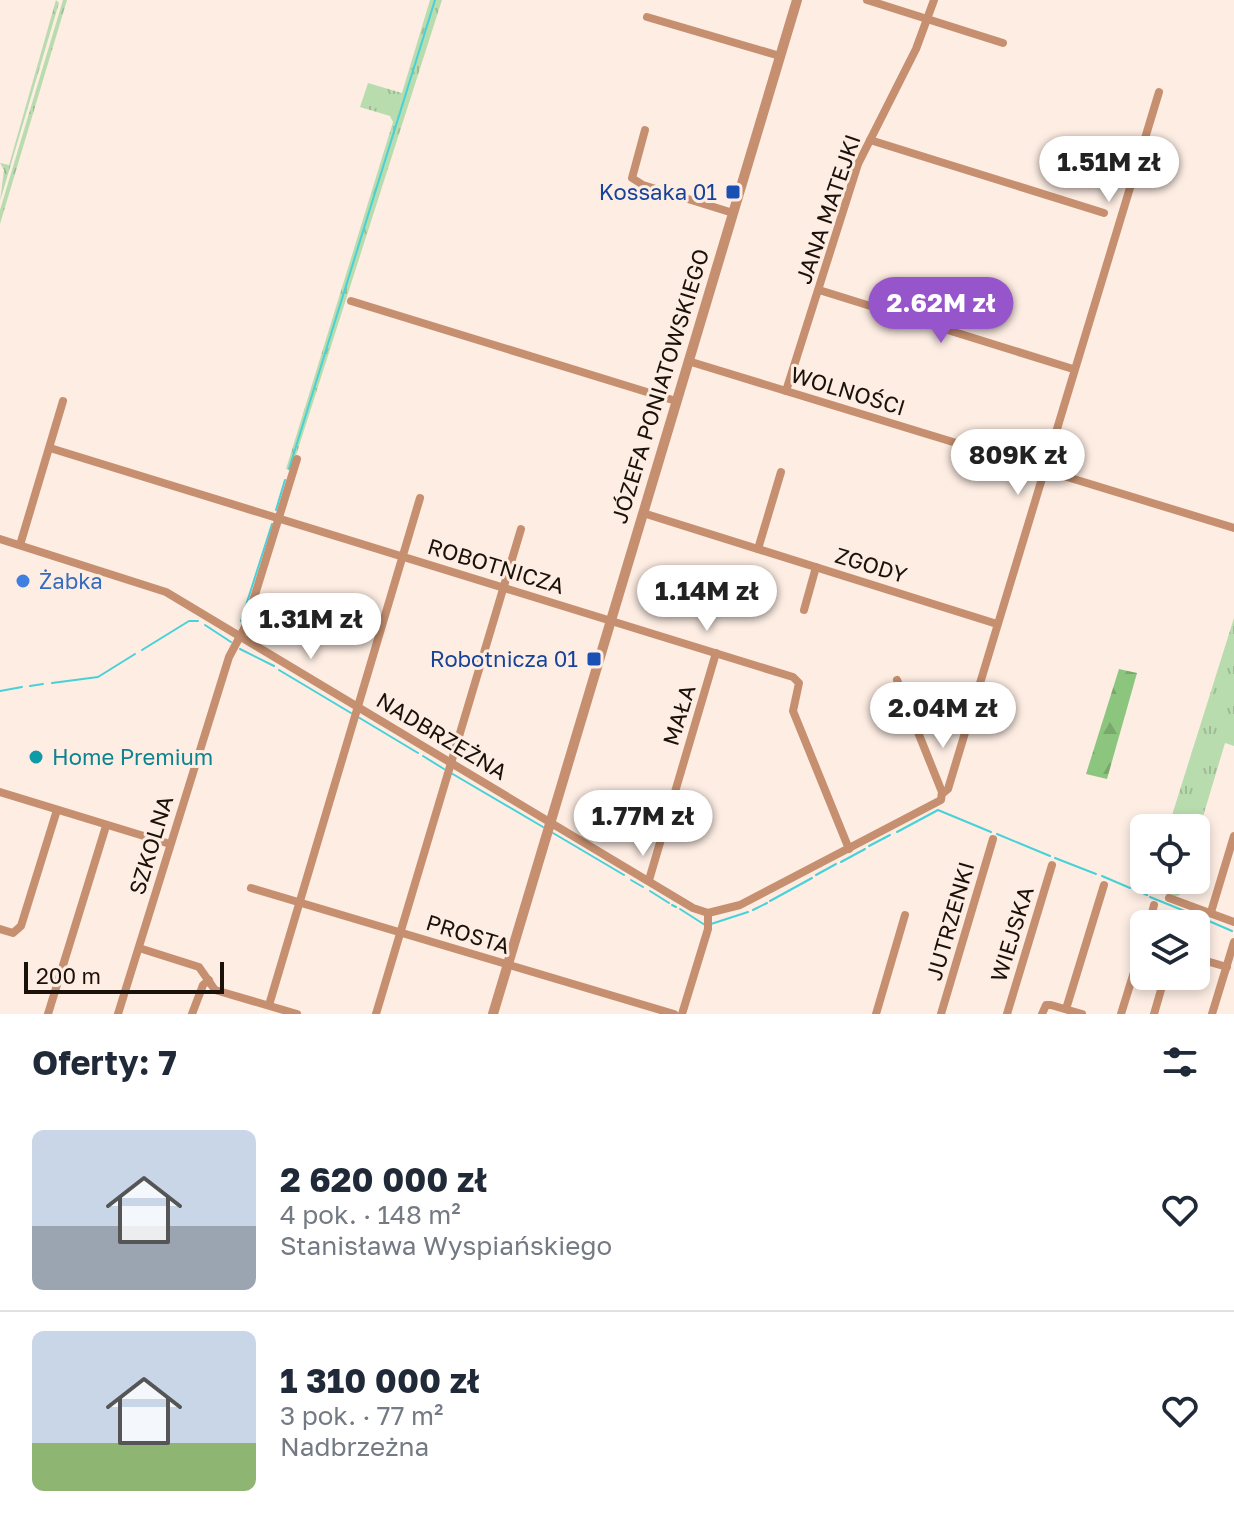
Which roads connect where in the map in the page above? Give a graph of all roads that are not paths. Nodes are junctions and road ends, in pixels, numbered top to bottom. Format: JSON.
{"nodes":[{"id":1,"x":797,"y":0,"type":"edge"},
{"id":2,"x":867,"y":0,"type":"edge"},
{"id":3,"x":934,"y":0,"type":"edge"},
{"id":4,"x":647,"y":17,"type":"dead end"},
{"id":5,"x":927,"y":19,"type":"junction"},
{"id":6,"x":1003,"y":43,"type":"dead end"},
{"id":7,"x":780,"y":56,"type":"junction"},
{"id":8,"x":1159,"y":92,"type":"dead end"},
{"id":9,"x":645,"y":130,"type":"dead end"},
{"id":10,"x":870,"y":140,"type":"junction"},
{"id":11,"x":733,"y":213,"type":"junction"},
{"id":12,"x":1104,"y":213,"type":"dead end"},
{"id":13,"x":819,"y":290,"type":"junction"},
{"id":14,"x":351,"y":301,"type":"dead end"},
{"id":15,"x":688,"y":361,"type":"junction"},
{"id":16,"x":1073,"y":369,"type":"junction"},
{"id":17,"x":786,"y":391,"type":"junction"},
{"id":18,"x":63,"y":401,"type":"dead end"},
{"id":19,"x":676,"y":401,"type":"junction"},
{"id":20,"x":50,"y":448,"type":"junction"},
{"id":21,"x":297,"y":459,"type":"dead end"},
{"id":22,"x":1043,"y":469,"type":"junction"},
{"id":23,"x":781,"y":472,"type":"dead end"},
{"id":24,"x":420,"y":498,"type":"dead end"},
{"id":25,"x":643,"y":513,"type":"junction"},
{"id":26,"x":280,"y":518,"type":"junction"},
{"id":27,"x":1234,"y":528,"type":"edge"},
{"id":28,"x":521,"y":529,"type":"dead end"},
{"id":29,"x":0,"y":539,"type":"edge"},
{"id":30,"x":20,"y":545,"type":"junction"},
{"id":31,"x":758,"y":549,"type":"junction"},
{"id":32,"x":403,"y":556,"type":"junction"},
{"id":33,"x":816,"y":567,"type":"junction"},
{"id":34,"x":504,"y":587,"type":"junction"},
{"id":35,"x":804,"y":610,"type":"dead end"},
{"id":36,"x":611,"y":619,"type":"junction"},
{"id":37,"x":997,"y":624,"type":"junction"},
{"id":38,"x":240,"y":638,"type":"junction"},
{"id":39,"x":716,"y":653,"type":"junction"},
{"id":40,"x":897,"y":680,"type":"dead end"},
{"id":41,"x":356,"y":706,"type":"junction"},
{"id":42,"x":450,"y":761,"type":"junction"},
{"id":43,"x":0,"y":792,"type":"edge"},
{"id":44,"x":942,"y":796,"type":"junction"},
{"id":45,"x":57,"y":810,"type":"junction"},
{"id":46,"x":551,"y":821,"type":"junction"},
{"id":47,"x":106,"y":826,"type":"junction"},
{"id":48,"x":1234,"y":836,"type":"edge"},
{"id":49,"x":993,"y":839,"type":"dead end"},
{"id":50,"x":170,"y":844,"type":"junction"},
{"id":51,"x":849,"y":849,"type":"junction"},
{"id":52,"x":1052,"y":865,"type":"dead end"},
{"id":53,"x":649,"y":880,"type":"junction"},
{"id":54,"x":1104,"y":885,"type":"dead end"},
{"id":55,"x":251,"y":888,"type":"dead end"},
{"id":56,"x":1169,"y":898,"type":"dead end"},
{"id":57,"x":298,"y":902,"type":"junction"},
{"id":58,"x":1154,"y":905,"type":"dead end"},
{"id":59,"x":1153,"y":910,"type":"edge"},
{"id":60,"x":1211,"y":912,"type":"junction"},
{"id":61,"x":905,"y":915,"type":"dead end"},
{"id":62,"x":708,"y":921,"type":"junction"},
{"id":63,"x":1234,"y":922,"type":"edge"},
{"id":64,"x":0,"y":929,"type":"edge"},
{"id":65,"x":400,"y":932,"type":"junction"},
{"id":66,"x":1234,"y":942,"type":"edge"},
{"id":67,"x":139,"y":948,"type":"junction"},
{"id":68,"x":1210,"y":962,"type":"edge"},
{"id":69,"x":508,"y":965,"type":"junction"},
{"id":70,"x":1227,"y":967,"type":"junction"},
{"id":71,"x":209,"y":980,"type":"junction"},
{"id":72,"x":1130,"y":985,"type":"edge"},
{"id":73,"x":1161,"y":990,"type":"edge"},
{"id":74,"x":269,"y":1005,"type":"junction"},
{"id":75,"x":1066,"y":1009,"type":"junction"},
{"id":76,"x":48,"y":1014,"type":"edge"},
{"id":77,"x":118,"y":1014,"type":"edge"},
{"id":78,"x":192,"y":1014,"type":"edge"},
{"id":79,"x":297,"y":1014,"type":"edge"},
{"id":80,"x":376,"y":1014,"type":"edge"},
{"id":81,"x":493,"y":1014,"type":"edge"},
{"id":82,"x":674,"y":1014,"type":"edge"},
{"id":83,"x":682,"y":1014,"type":"edge"},
{"id":84,"x":876,"y":1014,"type":"edge"},
{"id":85,"x":941,"y":1014,"type":"edge"},
{"id":86,"x":1007,"y":1014,"type":"edge"},
{"id":87,"x":1042,"y":1014,"type":"edge"},
{"id":88,"x":1082,"y":1014,"type":"edge"},
{"id":89,"x":1121,"y":1014,"type":"edge"},
{"id":90,"x":1154,"y":1014,"type":"edge"},
{"id":91,"x":1212,"y":1014,"type":"edge"}],
"edges":[{"from":1,"to":7,"type":"street","name":"JÓZEFA PONIATOWSKIEGO"},
{"from":2,"to":5,"type":"street"},
{"from":3,"to":5,"type":"street","name":"JANA MATEJKI"},
{"from":4,"to":7,"type":"street"},
{"from":5,"to":6,"type":"street"},
{"from":5,"to":10,"type":"street","name":"JANA MATEJKI"},
{"from":7,"to":11,"type":"street","name":"JÓZEFA PONIATOWSKIEGO"},
{"from":8,"to":16,"type":"street"},
{"from":9,"to":11,"type":"street"},
{"from":10,"to":12,"type":"street"},
{"from":10,"to":13,"type":"street","name":"JANA MATEJKI"},
{"from":11,"to":15,"type":"street","name":"JÓZEFA PONIATOWSKIEGO"},
{"from":13,"to":16,"type":"street"},
{"from":13,"to":17,"type":"street","name":"JANA MATEJKI"},
{"from":14,"to":19,"type":"street"},
{"from":15,"to":17,"type":"street","name":"WOLNOŚCI"},
{"from":15,"to":19,"type":"street","name":"JÓZEFA PONIATOWSKIEGO"},
{"from":16,"to":22,"type":"street"},
{"from":17,"to":22,"type":"street","name":"WOLNOŚCI"},
{"from":18,"to":20,"type":"street"},
{"from":19,"to":25,"type":"street","name":"JÓZEFA PONIATOWSKIEGO"},
{"from":20,"to":26,"type":"street","name":"ROBOTNICZA"},
{"from":20,"to":30,"type":"street"},
{"from":21,"to":26,"type":"street","name":"SZKOLNA"},
{"from":22,"to":27,"type":"street","name":"WOLNOŚCI"},
{"from":22,"to":37,"type":"street"},
{"from":23,"to":31,"type":"street"},
{"from":24,"to":32,"type":"street"},
{"from":25,"to":31,"type":"street","name":"ZGODY"},
{"from":25,"to":36,"type":"street","name":"JÓZEFA PONIATOWSKIEGO"},
{"from":26,"to":32,"type":"street","name":"ROBOTNICZA"},
{"from":26,"to":38,"type":"street","name":"SZKOLNA"},
{"from":28,"to":34,"type":"street"},
{"from":29,"to":30,"type":"street","name":"NADBRZEŻNA"},
{"from":30,"to":38,"type":"street","name":"NADBRZEŻNA"},
{"from":31,"to":33,"type":"street","name":"ZGODY"},
{"from":32,"to":34,"type":"street","name":"ROBOTNICZA"},
{"from":32,"to":41,"type":"street"},
{"from":33,"to":35,"type":"street"},
{"from":33,"to":37,"type":"street","name":"ZGODY"},
{"from":34,"to":36,"type":"street","name":"ROBOTNICZA"},
{"from":34,"to":42,"type":"street"},
{"from":36,"to":39,"type":"street","name":"ROBOTNICZA"},
{"from":36,"to":46,"type":"street","name":"JÓZEFA PONIATOWSKIEGO"},
{"from":37,"to":44,"type":"street"},
{"from":38,"to":41,"type":"street","name":"NADBRZEŻNA"},
{"from":38,"to":50,"type":"street","name":"SZKOLNA"},
{"from":39,"to":51,"type":"street","name":"ROBOTNICZA"},
{"from":39,"to":53,"type":"street","name":"MAŁA"},
{"from":40,"to":44,"type":"street"},
{"from":41,"to":42,"type":"street","name":"NADBRZEŻNA"},
{"from":41,"to":57,"type":"street"},
{"from":42,"to":46,"type":"street","name":"NADBRZEŻNA"},
{"from":42,"to":65,"type":"street"},
{"from":43,"to":45,"type":"street"},
{"from":44,"to":51,"type":"street"},
{"from":45,"to":47,"type":"street"},
{"from":45,"to":64,"type":"street"},
{"from":46,"to":53,"type":"street","name":"NADBRZEŻNA"},
{"from":46,"to":69,"type":"street","name":"JÓZEFA PONIATOWSKIEGO"},
{"from":47,"to":50,"type":"street"},
{"from":47,"to":76,"type":"street"},
{"from":48,"to":60,"type":"street"},
{"from":49,"to":85,"type":"street","name":"JUTRZENKI"},
{"from":50,"to":67,"type":"street","name":"SZKOLNA"},
{"from":51,"to":62,"type":"street"},
{"from":52,"to":86,"type":"street","name":"WIEJSKA"},
{"from":53,"to":62,"type":"street","name":"NADBRZEŻNA"},
{"from":54,"to":75,"type":"street"},
{"from":55,"to":57,"type":"street","name":"PROSTA"},
{"from":56,"to":60,"type":"street"},
{"from":57,"to":65,"type":"street","name":"PROSTA"},
{"from":57,"to":74,"type":"street"},
{"from":58,"to":59,"type":"street"},
{"from":60,"to":63,"type":"street"},
{"from":61,"to":84,"type":"street"},
{"from":62,"to":83,"type":"street"},
{"from":65,"to":69,"type":"street","name":"PROSTA"},
{"from":65,"to":80,"type":"street"},
{"from":66,"to":70,"type":"street"},
{"from":67,"to":71,"type":"street"},
{"from":67,"to":77,"type":"street","name":"SZKOLNA"},
{"from":68,"to":70,"type":"street"},
{"from":69,"to":81,"type":"street","name":"JÓZEFA PONIATOWSKIEGO"},
{"from":69,"to":82,"type":"street","name":"PROSTA"},
{"from":70,"to":91,"type":"street"},
{"from":71,"to":74,"type":"street"},
{"from":71,"to":78,"type":"street"},
{"from":72,"to":89,"type":"street"},
{"from":73,"to":90,"type":"street"},
{"from":74,"to":79,"type":"street"},
{"from":75,"to":87,"type":"street"},
{"from":75,"to":88,"type":"street"}]}
